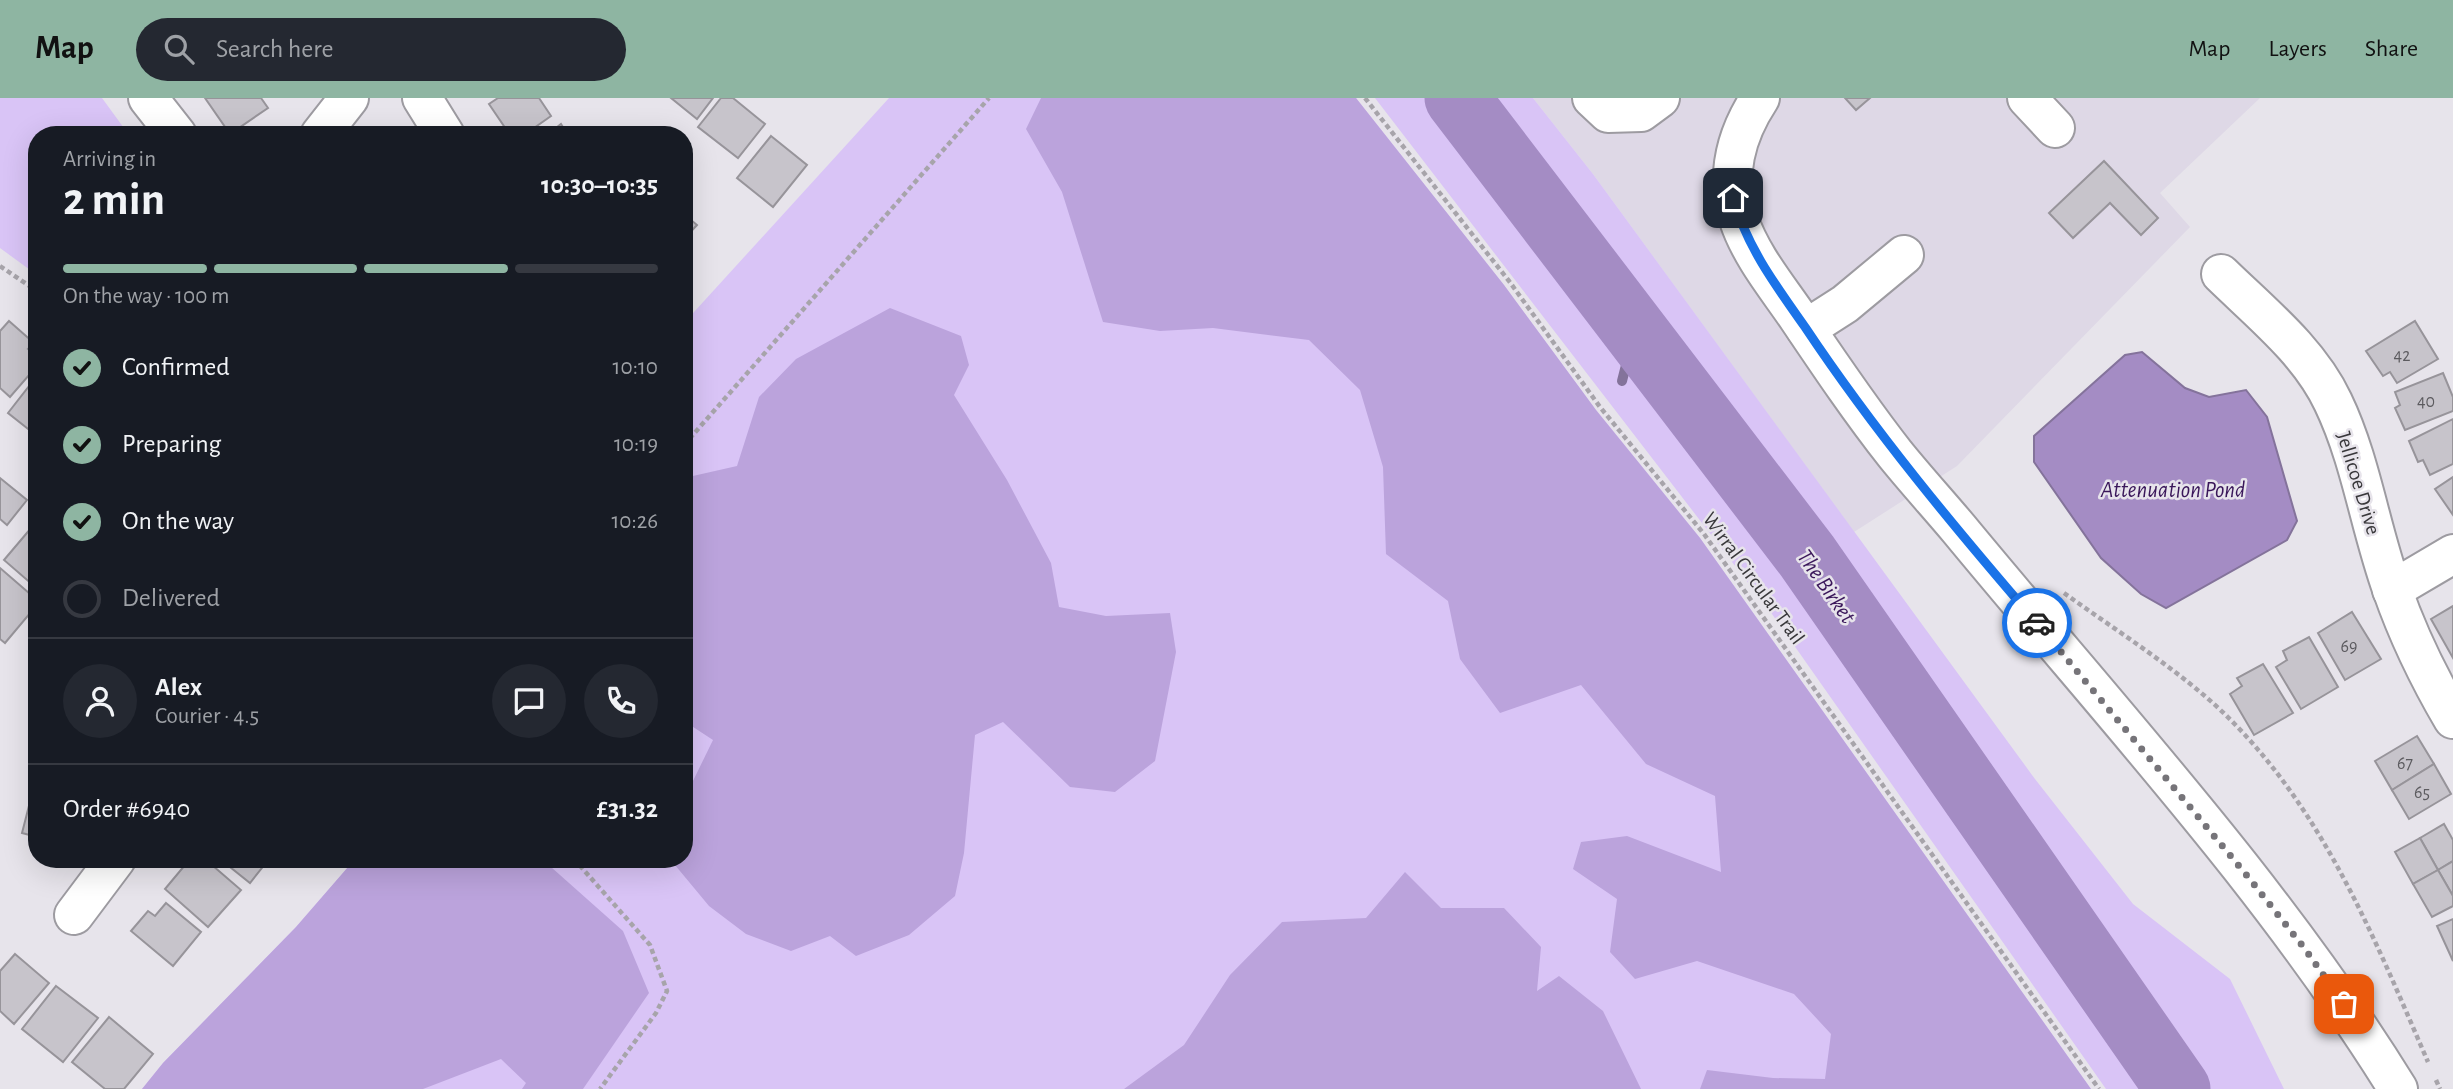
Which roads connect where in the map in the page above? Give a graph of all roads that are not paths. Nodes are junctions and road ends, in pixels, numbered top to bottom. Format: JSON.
{"nodes":[{"id":1,"x":148,"y":98,"type":"edge"},
{"id":2,"x":349,"y":98,"type":"edge"},
{"id":3,"x":422,"y":98,"type":"edge"},
{"id":4,"x":1592,"y":98,"type":"edge"},
{"id":5,"x":1660,"y":98,"type":"edge"},
{"id":6,"x":1760,"y":98,"type":"edge"},
{"id":7,"x":2027,"y":98,"type":"edge"},
{"id":8,"x":170,"y":126,"type":"edge"},
{"id":9,"x":327,"y":126,"type":"edge"},
{"id":10,"x":439,"y":126,"type":"edge"},
{"id":11,"x":2055,"y":128,"type":"dead end"},
{"id":12,"x":1904,"y":255,"type":"dead end"},
{"id":13,"x":2221,"y":274,"type":"dead end"},
{"id":14,"x":1806,"y":329,"type":"junction"},
{"id":15,"x":2453,"y":554,"type":"edge"},
{"id":16,"x":2392,"y":590,"type":"junction"},
{"id":17,"x":2453,"y":719,"type":"edge"},
{"id":18,"x":109,"y":868,"type":"edge"},
{"id":19,"x":74,"y":915,"type":"dead end"},
{"id":20,"x":2398,"y":1089,"type":"edge"}],
"edges":[{"from":1,"to":8,"type":"street"},
{"from":2,"to":9,"type":"street"},
{"from":3,"to":10,"type":"street"},
{"from":4,"to":5,"type":"street"},
{"from":6,"to":14,"type":"street"},
{"from":7,"to":11,"type":"street"},
{"from":12,"to":14,"type":"street"},
{"from":13,"to":16,"type":"street","name":"Jellicoe Drive"},
{"from":14,"to":20,"type":"street"},
{"from":15,"to":16,"type":"street"},
{"from":16,"to":17,"type":"street","name":"Jellicoe Drive"},
{"from":18,"to":19,"type":"street"}]}
